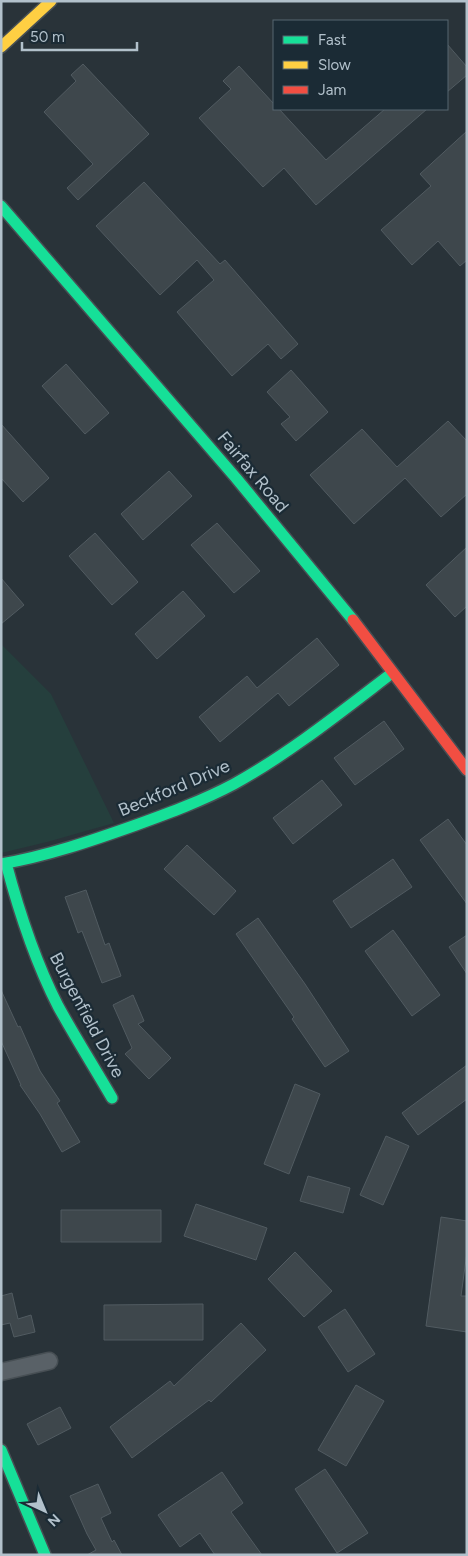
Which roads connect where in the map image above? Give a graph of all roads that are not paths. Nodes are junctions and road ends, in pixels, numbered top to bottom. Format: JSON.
{"nodes":[{"id":1,"x":51,"y":1,"type":"edge"},
{"id":2,"x":1,"y":47,"type":"edge"},
{"id":3,"x":1,"y":206,"type":"edge"},
{"id":4,"x":392,"y":673,"type":"junction"},
{"id":5,"x":467,"y":770,"type":"edge"},
{"id":6,"x":4,"y":864,"type":"edge"},
{"id":7,"x":112,"y":1098,"type":"dead end"},
{"id":8,"x":49,"y":1361,"type":"dead end"},
{"id":9,"x":1,"y":1372,"type":"edge"},
{"id":10,"x":1,"y":1450,"type":"edge"},
{"id":11,"x":45,"y":1555,"type":"edge"}],
"edges":[{"from":1,"to":2,"type":"street"},
{"from":3,"to":4,"type":"street","name":"Fairfax Road"},
{"from":4,"to":5,"type":"street","name":"Fairfax Road"},
{"from":4,"to":6,"type":"street","name":"Beckford Drive"},
{"from":6,"to":7,"type":"street","name":"Burgenfield Drive"},
{"from":8,"to":9,"type":"street"},
{"from":10,"to":11,"type":"street"}]}
